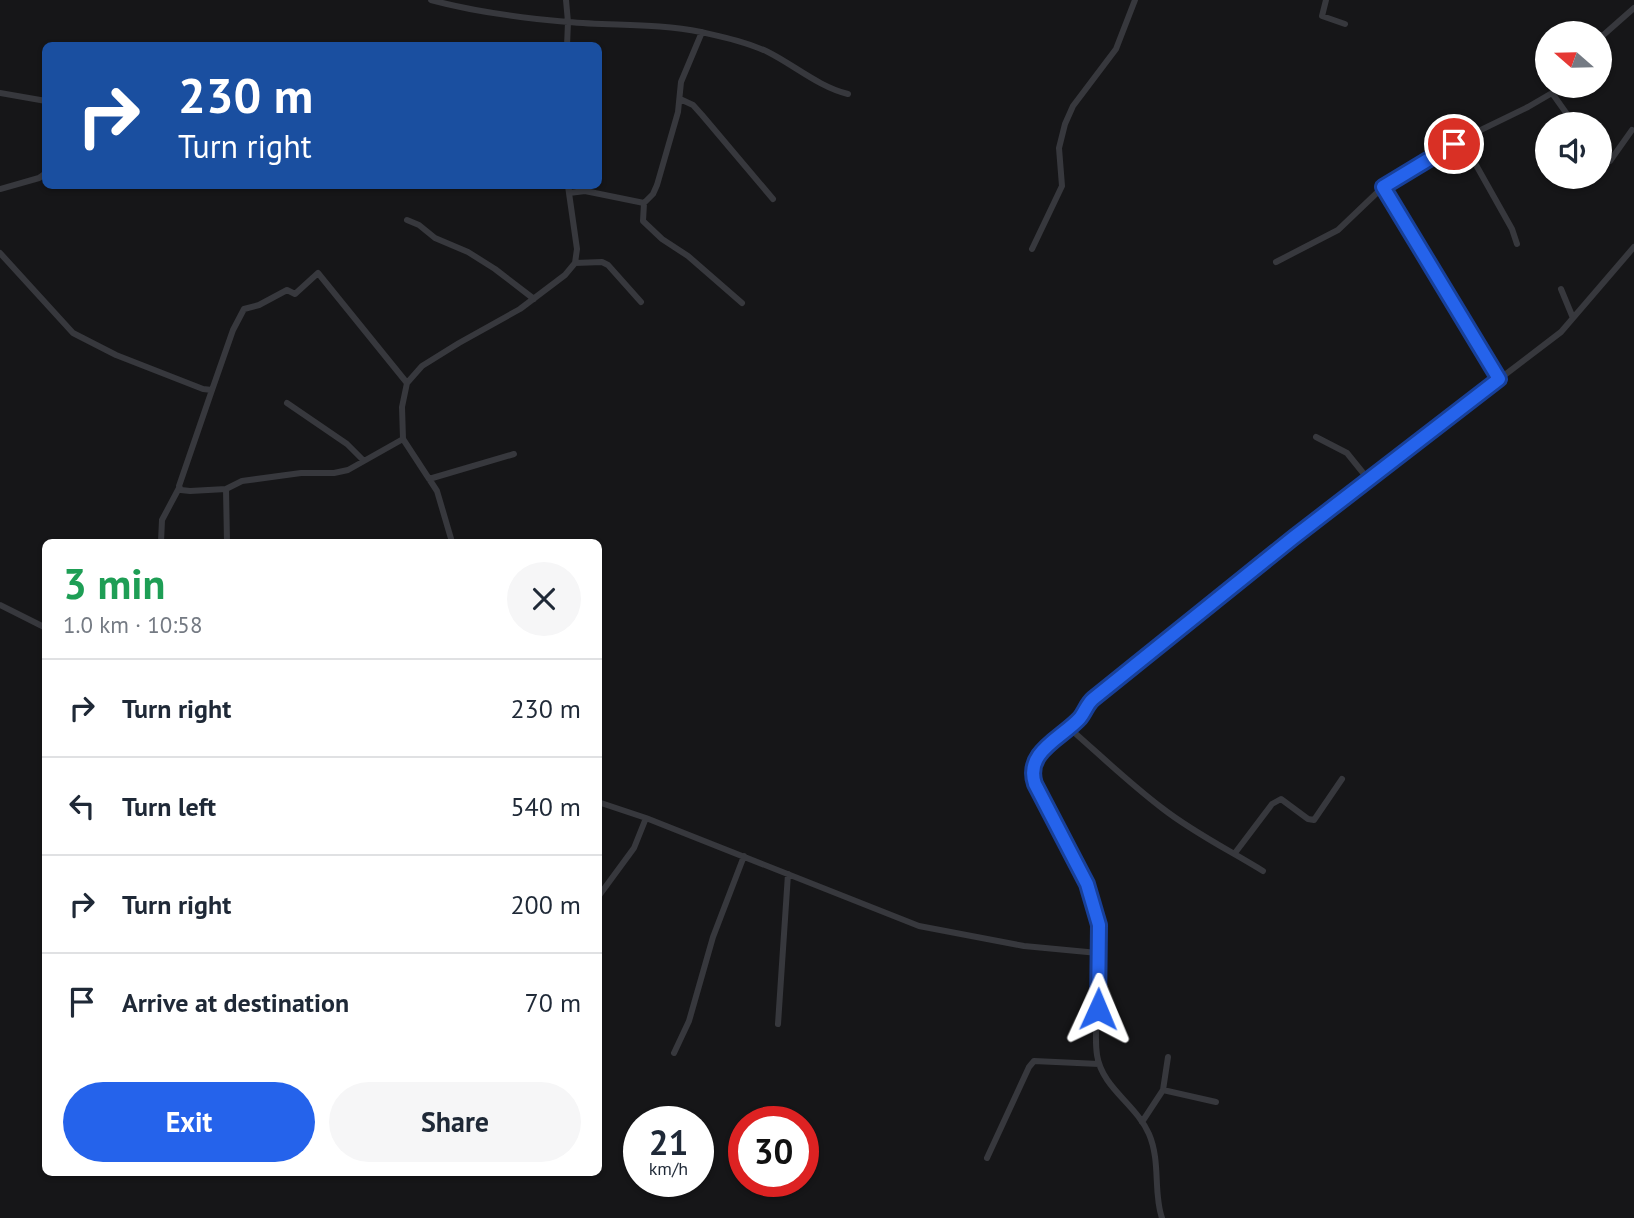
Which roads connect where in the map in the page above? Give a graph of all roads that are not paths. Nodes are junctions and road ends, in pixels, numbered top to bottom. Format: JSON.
{"nodes":[{"id":1,"x":431,"y":0,"type":"edge"},
{"id":2,"x":566,"y":0,"type":"edge"},
{"id":3,"x":1135,"y":0,"type":"edge"},
{"id":4,"x":1325,"y":0,"type":"edge"},
{"id":5,"x":1634,"y":8,"type":"edge"},
{"id":6,"x":568,"y":22,"type":"junction"},
{"id":7,"x":1345,"y":24,"type":"dead end"},
{"id":8,"x":1612,"y":27,"type":"edge"},
{"id":9,"x":702,"y":32,"type":"junction"},
{"id":10,"x":567,"y":42,"type":"edge"},
{"id":11,"x":0,"y":93,"type":"edge"},
{"id":12,"x":848,"y":94,"type":"dead end"},
{"id":13,"x":1542,"y":98,"type":"edge"},
{"id":14,"x":680,"y":99,"type":"junction"},
{"id":15,"x":42,"y":100,"type":"edge"},
{"id":16,"x":1632,"y":130,"type":"dead end"},
{"id":17,"x":1462,"y":140,"type":"junction"},
{"id":18,"x":1612,"y":158,"type":"edge"},
{"id":19,"x":42,"y":176,"type":"edge"},
{"id":20,"x":1383,"y":187,"type":"junction"},
{"id":21,"x":0,"y":189,"type":"edge"},
{"id":22,"x":569,"y":189,"type":"edge"},
{"id":23,"x":772,"y":199,"type":"dead end"},
{"id":24,"x":644,"y":202,"type":"junction"},
{"id":25,"x":407,"y":220,"type":"dead end"},
{"id":26,"x":1517,"y":244,"type":"dead end"},
{"id":27,"x":1634,"y":247,"type":"edge"},
{"id":28,"x":1032,"y":249,"type":"dead end"},
{"id":29,"x":0,"y":253,"type":"edge"},
{"id":30,"x":1276,"y":262,"type":"dead end"},
{"id":31,"x":575,"y":263,"type":"junction"},
{"id":32,"x":1561,"y":289,"type":"dead end"},
{"id":33,"x":534,"y":299,"type":"junction"},
{"id":34,"x":641,"y":302,"type":"dead end"},
{"id":35,"x":742,"y":303,"type":"dead end"},
{"id":36,"x":1573,"y":318,"type":"junction"},
{"id":37,"x":1499,"y":379,"type":"junction"},
{"id":38,"x":407,"y":383,"type":"junction"},
{"id":39,"x":212,"y":390,"type":"junction"},
{"id":40,"x":288,"y":403,"type":"dead end"},
{"id":41,"x":1316,"y":437,"type":"dead end"},
{"id":42,"x":403,"y":439,"type":"junction"},
{"id":43,"x":514,"y":454,"type":"dead end"},
{"id":44,"x":363,"y":460,"type":"junction"},
{"id":45,"x":429,"y":479,"type":"junction"},
{"id":46,"x":1368,"y":479,"type":"junction"},
{"id":47,"x":179,"y":488,"type":"junction"},
{"id":48,"x":226,"y":489,"type":"junction"},
{"id":49,"x":161,"y":539,"type":"edge"},
{"id":50,"x":227,"y":539,"type":"edge"},
{"id":51,"x":451,"y":539,"type":"edge"},
{"id":52,"x":0,"y":605,"type":"edge"},
{"id":53,"x":42,"y":626,"type":"edge"},
{"id":54,"x":1068,"y":727,"type":"junction"},
{"id":55,"x":1342,"y":779,"type":"dead end"},
{"id":56,"x":602,"y":803,"type":"edge"},
{"id":57,"x":646,"y":818,"type":"junction"},
{"id":58,"x":1235,"y":853,"type":"junction"},
{"id":59,"x":744,"y":856,"type":"junction"},
{"id":60,"x":1263,"y":871,"type":"dead end"},
{"id":61,"x":788,"y":874,"type":"junction"},
{"id":62,"x":602,"y":892,"type":"edge"},
{"id":63,"x":1098,"y":953,"type":"junction"},
{"id":64,"x":778,"y":1024,"type":"dead end"},
{"id":65,"x":674,"y":1053,"type":"dead end"},
{"id":66,"x":1168,"y":1056,"type":"dead end"},
{"id":67,"x":1099,"y":1064,"type":"junction"},
{"id":68,"x":1163,"y":1090,"type":"junction"},
{"id":69,"x":1216,"y":1102,"type":"dead end"},
{"id":70,"x":1142,"y":1122,"type":"junction"},
{"id":71,"x":987,"y":1158,"type":"dead end"},
{"id":72,"x":1163,"y":1218,"type":"edge"}],
"edges":[{"from":1,"to":6,"type":"street"},
{"from":2,"to":6,"type":"street"},
{"from":3,"to":28,"type":"street"},
{"from":4,"to":7,"type":"street"},
{"from":5,"to":8,"type":"street"},
{"from":6,"to":9,"type":"street"},
{"from":6,"to":10,"type":"street"},
{"from":9,"to":12,"type":"street"},
{"from":9,"to":14,"type":"street"},
{"from":11,"to":15,"type":"street"},
{"from":13,"to":17,"type":"street"},
{"from":14,"to":23,"type":"street"},
{"from":14,"to":24,"type":"street"},
{"from":16,"to":18,"type":"street"},
{"from":17,"to":20,"type":"street"},
{"from":17,"to":26,"type":"street"},
{"from":19,"to":21,"type":"street"},
{"from":20,"to":30,"type":"street"},
{"from":20,"to":37,"type":"street"},
{"from":22,"to":24,"type":"street"},
{"from":22,"to":31,"type":"street"},
{"from":24,"to":35,"type":"street"},
{"from":25,"to":33,"type":"street"},
{"from":27,"to":36,"type":"street"},
{"from":29,"to":39,"type":"street"},
{"from":31,"to":33,"type":"street"},
{"from":31,"to":34,"type":"street"},
{"from":32,"to":36,"type":"street"},
{"from":33,"to":38,"type":"street"},
{"from":36,"to":37,"type":"street"},
{"from":37,"to":46,"type":"street"},
{"from":38,"to":39,"type":"street"},
{"from":38,"to":42,"type":"street"},
{"from":39,"to":47,"type":"street"},
{"from":40,"to":44,"type":"street"},
{"from":41,"to":46,"type":"street"},
{"from":42,"to":44,"type":"street"},
{"from":42,"to":45,"type":"street"},
{"from":43,"to":45,"type":"street"},
{"from":44,"to":48,"type":"street"},
{"from":45,"to":51,"type":"street"},
{"from":46,"to":54,"type":"street"},
{"from":47,"to":48,"type":"street"},
{"from":47,"to":49,"type":"street"},
{"from":48,"to":50,"type":"street"},
{"from":52,"to":53,"type":"street"},
{"from":54,"to":58,"type":"street"},
{"from":54,"to":63,"type":"street"},
{"from":55,"to":58,"type":"street"},
{"from":56,"to":57,"type":"street"},
{"from":57,"to":59,"type":"street"},
{"from":57,"to":62,"type":"street"},
{"from":58,"to":60,"type":"street"},
{"from":59,"to":61,"type":"street"},
{"from":59,"to":65,"type":"street"},
{"from":61,"to":63,"type":"street"},
{"from":61,"to":64,"type":"street"},
{"from":63,"to":67,"type":"street"},
{"from":66,"to":68,"type":"street"},
{"from":67,"to":70,"type":"street"},
{"from":67,"to":71,"type":"street"},
{"from":68,"to":69,"type":"street"},
{"from":68,"to":70,"type":"street"},
{"from":70,"to":72,"type":"street"}]}
